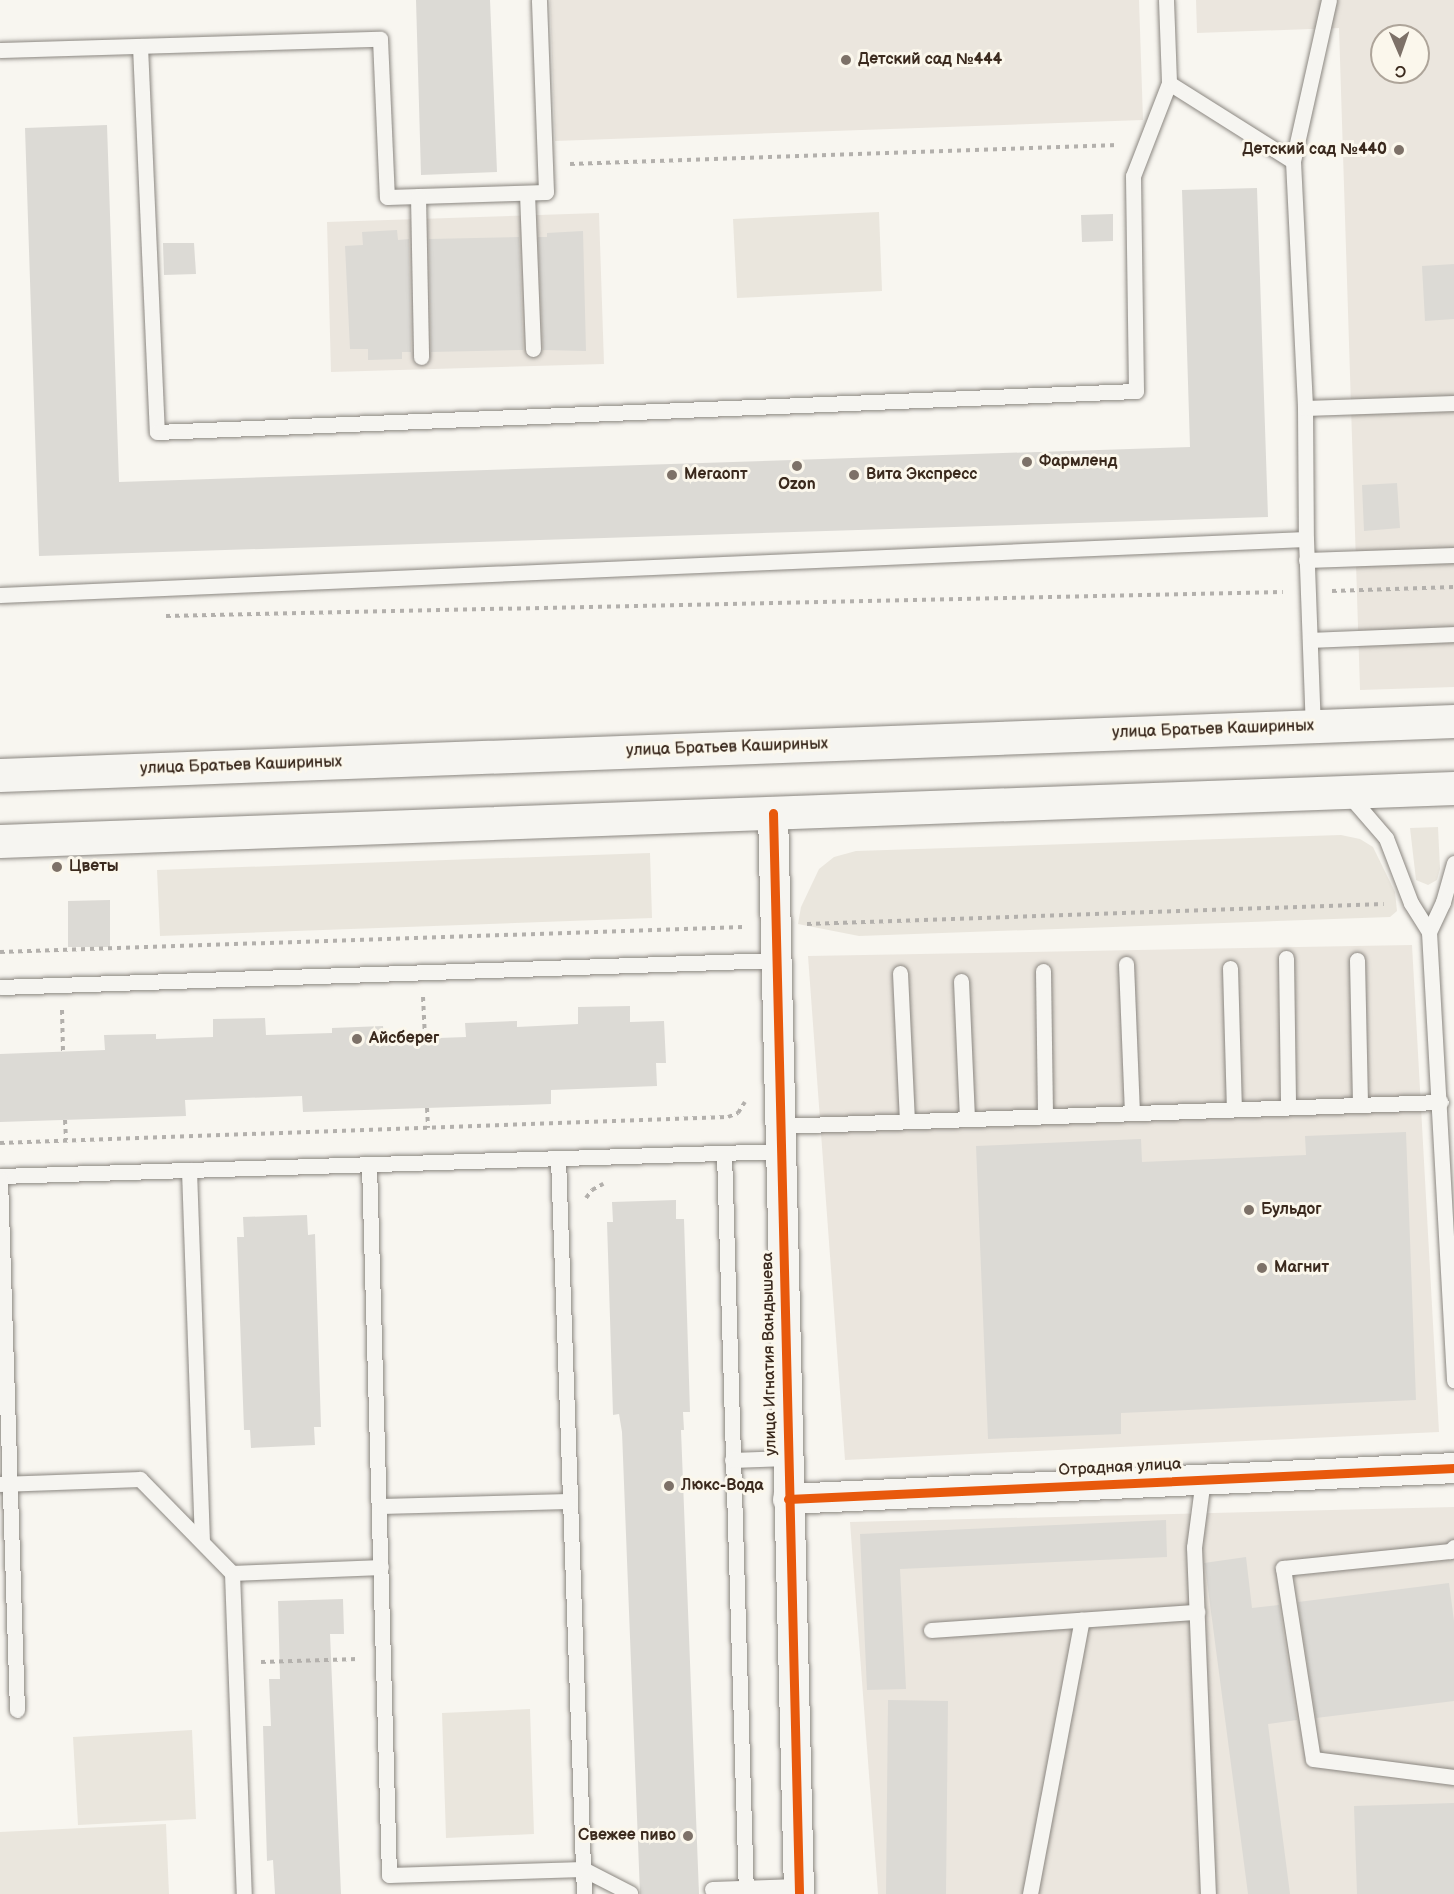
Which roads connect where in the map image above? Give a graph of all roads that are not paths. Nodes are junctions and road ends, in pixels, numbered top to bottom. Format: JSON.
{"nodes":[{"id":1,"x":539,"y":0,"type":"edge"},
{"id":2,"x":1166,"y":0,"type":"edge"},
{"id":3,"x":1329,"y":0,"type":"edge"},
{"id":4,"x":140,"y":46,"type":"junction"},
{"id":5,"x":0,"y":50,"type":"edge"},
{"id":6,"x":1169,"y":83,"type":"junction"},
{"id":7,"x":1293,"y":161,"type":"junction"},
{"id":8,"x":527,"y":193,"type":"junction"},
{"id":9,"x":418,"y":196,"type":"junction"},
{"id":10,"x":533,"y":349,"type":"dead end"},
{"id":11,"x":420,"y":357,"type":"dead end"},
{"id":12,"x":1454,"y":403,"type":"edge"},
{"id":13,"x":1305,"y":408,"type":"junction"},
{"id":14,"x":1306,"y":538,"type":"junction"},
{"id":15,"x":1454,"y":555,"type":"edge"},
{"id":16,"x":1306,"y":560,"type":"junction"},
{"id":17,"x":0,"y":594,"type":"edge"},
{"id":18,"x":1454,"y":634,"type":"edge"},
{"id":19,"x":1310,"y":640,"type":"junction"},
{"id":20,"x":1454,"y":721,"type":"edge"},
{"id":21,"x":1313,"y":727,"type":"junction"},
{"id":22,"x":0,"y":775,"type":"edge"},
{"id":23,"x":1454,"y":788,"type":"edge"},
{"id":24,"x":1347,"y":792,"type":"junction"},
{"id":25,"x":773,"y":813,"type":"junction"},
{"id":26,"x":0,"y":841,"type":"edge"},
{"id":27,"x":1454,"y":863,"type":"edge"},
{"id":28,"x":1430,"y":932,"type":"junction"},
{"id":29,"x":1286,"y":958,"type":"dead end"},
{"id":30,"x":777,"y":960,"type":"junction"},
{"id":31,"x":1357,"y":960,"type":"dead end"},
{"id":32,"x":1126,"y":964,"type":"dead end"},
{"id":33,"x":1230,"y":968,"type":"dead end"},
{"id":34,"x":1043,"y":971,"type":"dead end"},
{"id":35,"x":900,"y":973,"type":"dead end"},
{"id":36,"x":961,"y":981,"type":"dead end"},
{"id":37,"x":0,"y":987,"type":"edge"},
{"id":38,"x":1441,"y":1102,"type":"junction"},
{"id":39,"x":1360,"y":1104,"type":"junction"},
{"id":40,"x":1288,"y":1107,"type":"junction"},
{"id":41,"x":1233,"y":1109,"type":"junction"},
{"id":42,"x":1132,"y":1113,"type":"junction"},
{"id":43,"x":1045,"y":1116,"type":"junction"},
{"id":44,"x":967,"y":1119,"type":"junction"},
{"id":45,"x":907,"y":1121,"type":"junction"},
{"id":46,"x":780,"y":1138,"type":"junction"},
{"id":47,"x":724,"y":1153,"type":"junction"},
{"id":48,"x":558,"y":1158,"type":"junction"},
{"id":49,"x":369,"y":1164,"type":"junction"},
{"id":50,"x":189,"y":1170,"type":"junction"},
{"id":51,"x":0,"y":1177,"type":"edge"},
{"id":52,"x":1454,"y":1380,"type":"edge"},
{"id":53,"x":788,"y":1458,"type":"junction"},
{"id":54,"x":732,"y":1460,"type":"junction"},
{"id":55,"x":1454,"y":1468,"type":"edge"},
{"id":56,"x":1203,"y":1479,"type":"junction"},
{"id":57,"x":5,"y":1484,"type":"edge"},
{"id":58,"x":788,"y":1498,"type":"junction"},
{"id":59,"x":570,"y":1501,"type":"junction"},
{"id":60,"x":379,"y":1506,"type":"junction"},
{"id":61,"x":202,"y":1542,"type":"junction"},
{"id":62,"x":1454,"y":1547,"type":"edge"},
{"id":63,"x":381,"y":1567,"type":"junction"},
{"id":64,"x":232,"y":1573,"type":"junction"},
{"id":65,"x":1197,"y":1612,"type":"junction"},
{"id":66,"x":1082,"y":1620,"type":"junction"},
{"id":67,"x":932,"y":1630,"type":"dead end"},
{"id":68,"x":17,"y":1710,"type":"dead end"},
{"id":69,"x":1454,"y":1777,"type":"edge"},
{"id":70,"x":583,"y":1869,"type":"junction"},
{"id":71,"x":712,"y":1889,"type":"dead end"},
{"id":72,"x":799,"y":1890,"type":"edge"},
{"id":73,"x":745,"y":1891,"type":"edge"},
{"id":74,"x":630,"y":1893,"type":"edge"},
{"id":75,"x":244,"y":1894,"type":"edge"},
{"id":76,"x":584,"y":1894,"type":"edge"},
{"id":77,"x":1030,"y":1894,"type":"edge"},
{"id":78,"x":1209,"y":1894,"type":"edge"}],
"edges":[{"from":1,"to":8,"type":"lane"},
{"from":2,"to":6,"type":"lane"},
{"from":3,"to":7,"type":"lane"},
{"from":4,"to":5,"type":"lane"},
{"from":4,"to":6,"type":"lane"},
{"from":4,"to":9,"type":"lane"},
{"from":6,"to":7,"type":"lane"},
{"from":7,"to":13,"type":"lane"},
{"from":8,"to":9,"type":"lane"},
{"from":8,"to":10,"type":"lane"},
{"from":9,"to":11,"type":"lane"},
{"from":12,"to":13,"type":"lane"},
{"from":13,"to":14,"type":"lane"},
{"from":14,"to":16,"type":"lane"},
{"from":14,"to":17,"type":"lane"},
{"from":15,"to":16,"type":"lane"},
{"from":16,"to":19,"type":"lane"},
{"from":18,"to":19,"type":"lane"},
{"from":19,"to":21,"type":"lane"},
{"from":20,"to":21,"type":"main road","name":"улица Братьев Кашириных"},
{"from":21,"to":22,"type":"main road","name":"улица Братьев Кашириных"},
{"from":23,"to":24,"type":"main road"},
{"from":24,"to":25,"type":"main road"},
{"from":24,"to":28,"type":"lane"},
{"from":25,"to":26,"type":"main road"},
{"from":25,"to":30,"type":"street","name":"улица Игнатия Вандышева"},
{"from":27,"to":28,"type":"lane"},
{"from":28,"to":38,"type":"lane"},
{"from":29,"to":40,"type":"lane"},
{"from":30,"to":37,"type":"lane"},
{"from":30,"to":46,"type":"street","name":"улица Игнатия Вандышева"},
{"from":31,"to":39,"type":"lane"},
{"from":32,"to":42,"type":"lane"},
{"from":33,"to":41,"type":"lane"},
{"from":34,"to":43,"type":"lane"},
{"from":35,"to":45,"type":"lane"},
{"from":36,"to":44,"type":"lane"},
{"from":38,"to":39,"type":"lane"},
{"from":38,"to":52,"type":"lane"},
{"from":39,"to":40,"type":"lane"},
{"from":40,"to":41,"type":"lane"},
{"from":41,"to":42,"type":"lane"},
{"from":42,"to":43,"type":"lane"},
{"from":43,"to":44,"type":"lane"},
{"from":44,"to":45,"type":"lane"},
{"from":45,"to":46,"type":"lane"},
{"from":46,"to":47,"type":"lane"},
{"from":46,"to":53,"type":"street","name":"улица Игнатия Вандышева"},
{"from":47,"to":48,"type":"lane"},
{"from":47,"to":54,"type":"lane"},
{"from":48,"to":49,"type":"lane"},
{"from":48,"to":59,"type":"lane"},
{"from":49,"to":50,"type":"lane"},
{"from":49,"to":60,"type":"lane"},
{"from":50,"to":51,"type":"lane"},
{"from":50,"to":61,"type":"lane"},
{"from":51,"to":57,"type":"lane"},
{"from":53,"to":54,"type":"lane"},
{"from":53,"to":58,"type":"street","name":"улица Игнатия Вандышева"},
{"from":54,"to":73,"type":"lane"},
{"from":55,"to":56,"type":"street","name":"Отрадная улица"},
{"from":56,"to":58,"type":"street","name":"Отрадная улица"},
{"from":56,"to":65,"type":"lane"},
{"from":57,"to":61,"type":"lane"},
{"from":57,"to":68,"type":"lane"},
{"from":58,"to":72,"type":"street","name":"улица Игнатия Вандышева"},
{"from":59,"to":60,"type":"lane"},
{"from":59,"to":70,"type":"lane"},
{"from":60,"to":63,"type":"lane"},
{"from":61,"to":64,"type":"lane"},
{"from":62,"to":69,"type":"lane"},
{"from":63,"to":64,"type":"lane"},
{"from":63,"to":70,"type":"lane"},
{"from":64,"to":75,"type":"lane"},
{"from":65,"to":66,"type":"lane"},
{"from":65,"to":78,"type":"lane"},
{"from":66,"to":67,"type":"lane"},
{"from":66,"to":77,"type":"lane"},
{"from":70,"to":74,"type":"lane"},
{"from":70,"to":76,"type":"lane"},
{"from":71,"to":73,"type":"lane"},
{"from":72,"to":73,"type":"lane"}]}
